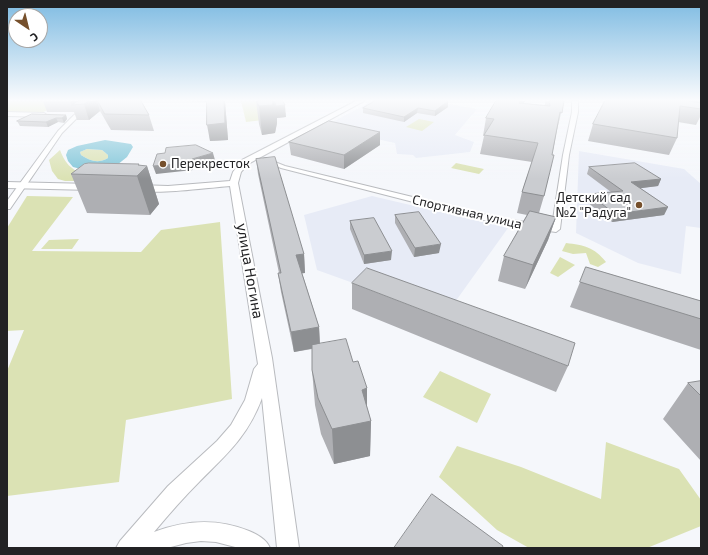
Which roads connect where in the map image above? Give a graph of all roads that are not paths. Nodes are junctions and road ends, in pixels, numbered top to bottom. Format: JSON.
{"nodes":[{"id":1,"x":65,"y":127,"type":"edge"},
{"id":2,"x":312,"y":127,"type":"edge"},
{"id":3,"x":572,"y":127,"type":"edge"},
{"id":4,"x":254,"y":157,"type":"junction"},
{"id":5,"x":234,"y":183,"type":"junction"},
{"id":6,"x":7,"y":185,"type":"edge"},
{"id":7,"x":24,"y":185,"type":"junction"},
{"id":8,"x":98,"y":188,"type":"edge"},
{"id":9,"x":131,"y":188,"type":"edge"},
{"id":10,"x":7,"y":207,"type":"edge"},
{"id":11,"x":265,"y":358,"type":"junction"},
{"id":12,"x":127,"y":548,"type":"edge"},
{"id":13,"x":141,"y":548,"type":"edge"},
{"id":14,"x":259,"y":548,"type":"edge"},
{"id":15,"x":288,"y":548,"type":"edge"}],
"edges":[{"from":1,"to":7,"type":"street"},
{"from":2,"to":4,"type":"street"},
{"from":3,"to":4,"type":"street","name":"Спортивная улица"},
{"from":4,"to":5,"type":"street"},
{"from":5,"to":9,"type":"street"},
{"from":5,"to":11,"type":"street","name":"улица Ногина"},
{"from":6,"to":7,"type":"street"},
{"from":7,"to":8,"type":"street"},
{"from":7,"to":10,"type":"street"},
{"from":11,"to":12,"type":"street"},
{"from":11,"to":15,"type":"street","name":"улица Ногина"},
{"from":13,"to":14,"type":"street"}]}
